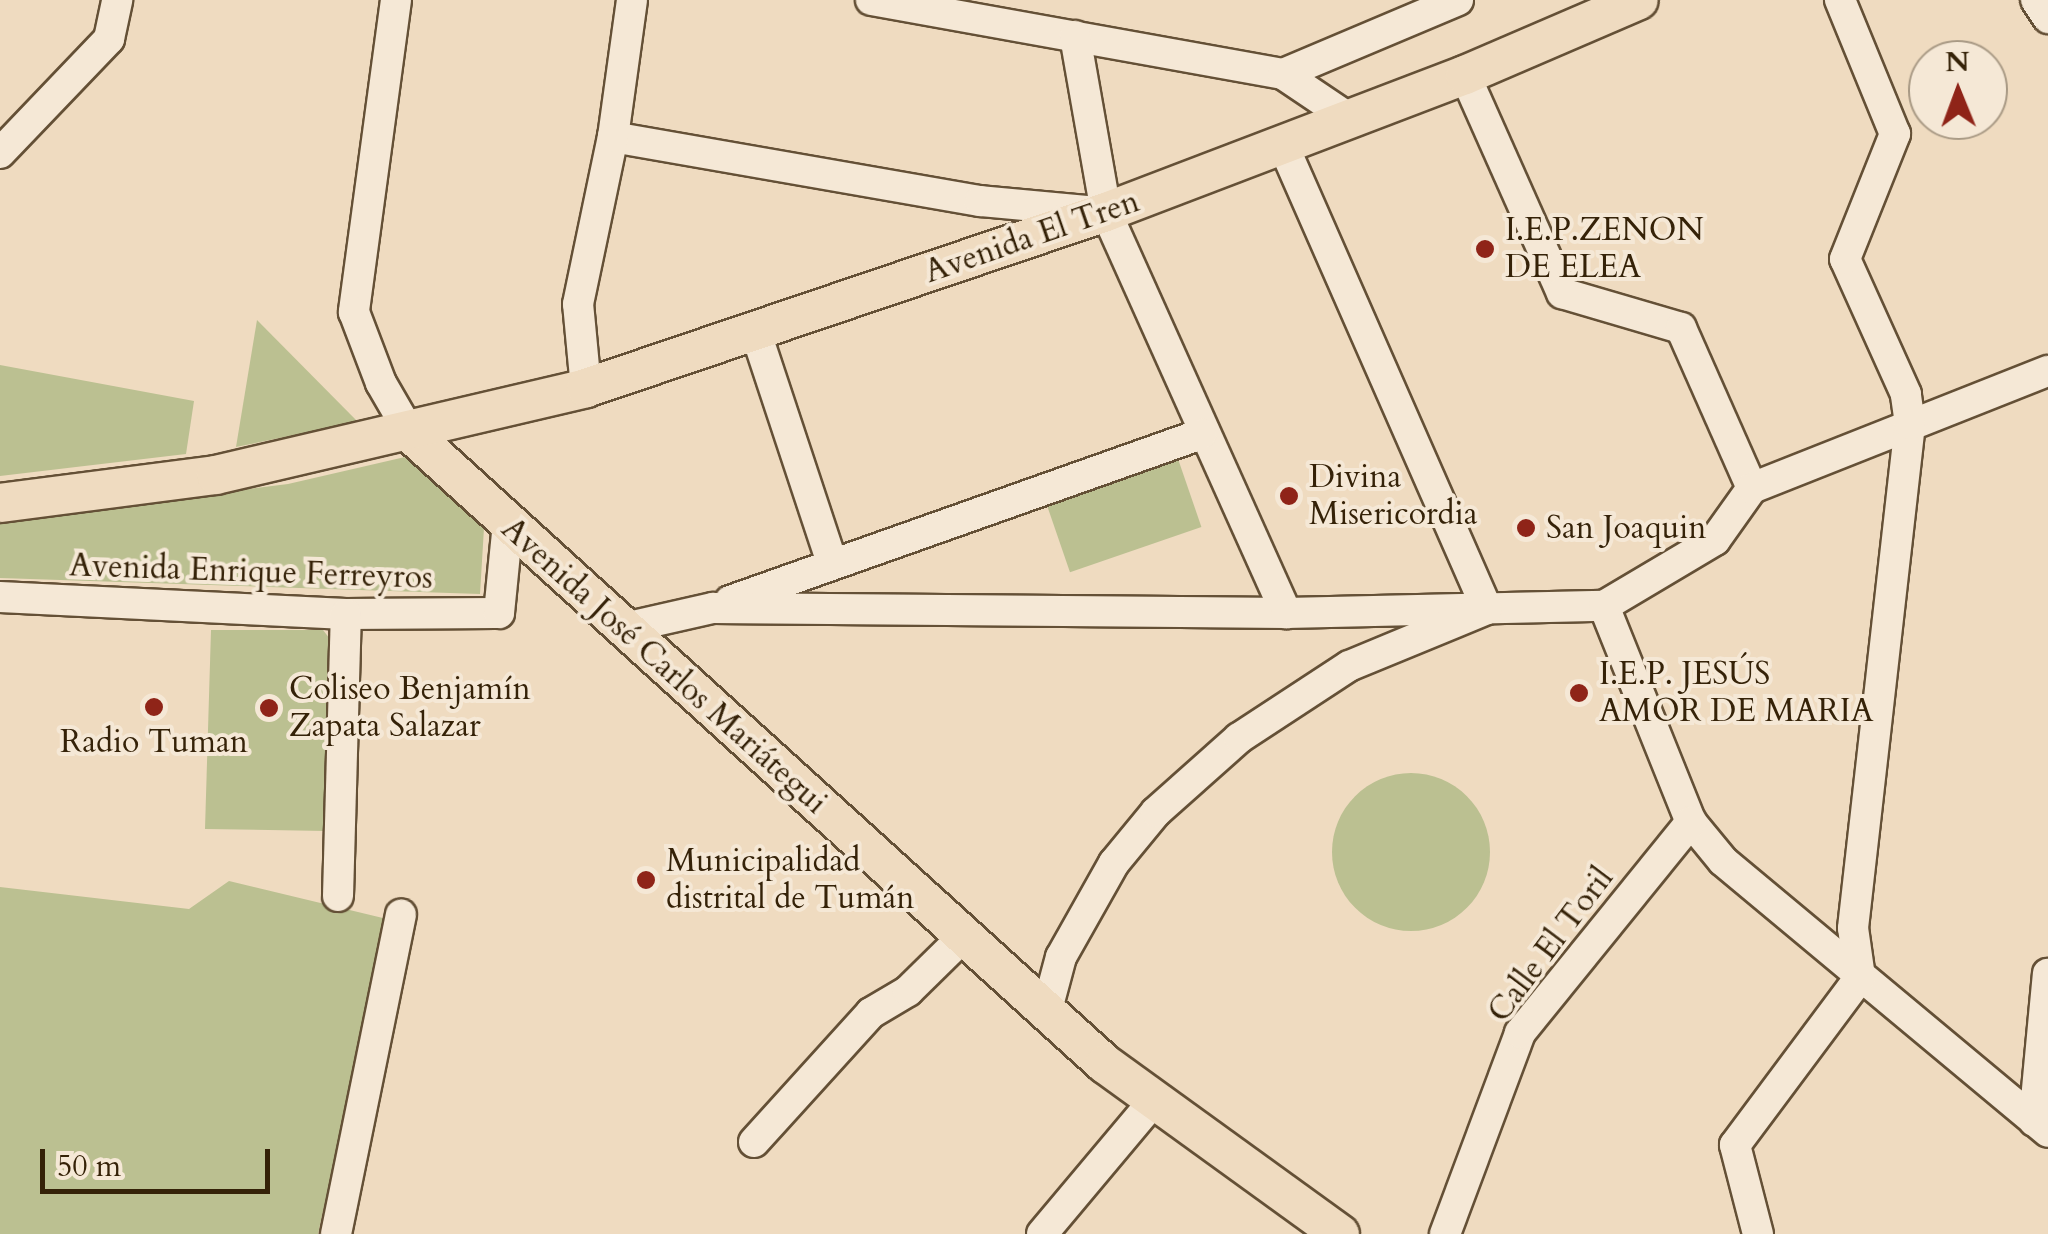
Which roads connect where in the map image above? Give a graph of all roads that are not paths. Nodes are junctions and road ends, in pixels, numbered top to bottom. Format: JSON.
{"nodes":[{"id":1,"x":117,"y":0,"type":"edge"},
{"id":2,"x":396,"y":0,"type":"edge"},
{"id":3,"x":632,"y":0,"type":"edge"},
{"id":4,"x":870,"y":0,"type":"edge"},
{"id":5,"x":1458,"y":0,"type":"edge"},
{"id":6,"x":1640,"y":0,"type":"edge"},
{"id":7,"x":1840,"y":0,"type":"edge"},
{"id":8,"x":2036,"y":0,"type":"edge"},
{"id":9,"x":2048,"y":18,"type":"edge"},
{"id":10,"x":1075,"y":36,"type":"junction"},
{"id":11,"x":1283,"y":74,"type":"junction"},
{"id":12,"x":1465,"y":75,"type":"junction"},
{"id":13,"x":1350,"y":119,"type":"junction"},
{"id":14,"x":613,"y":137,"type":"junction"},
{"id":15,"x":1282,"y":145,"type":"junction"},
{"id":16,"x":0,"y":153,"type":"edge"},
{"id":17,"x":1106,"y":212,"type":"junction"},
{"id":18,"x":756,"y":334,"type":"junction"},
{"id":19,"x":2048,"y":371,"type":"edge"},
{"id":20,"x":586,"y":388,"type":"junction"},
{"id":21,"x":1910,"y":424,"type":"junction"},
{"id":22,"x":410,"y":433,"type":"junction"},
{"id":23,"x":1201,"y":434,"type":"junction"},
{"id":24,"x":1752,"y":488,"type":"junction"},
{"id":25,"x":0,"y":503,"type":"edge"},
{"id":26,"x":508,"y":523,"type":"junction"},
{"id":27,"x":832,"y":564,"type":"junction"},
{"id":28,"x":0,"y":597,"type":"edge"},
{"id":29,"x":1604,"y":606,"type":"junction"},
{"id":30,"x":713,"y":608,"type":"junction"},
{"id":31,"x":1487,"y":609,"type":"junction"},
{"id":32,"x":1286,"y":613,"type":"junction"},
{"id":33,"x":346,"y":614,"type":"junction"},
{"id":34,"x":624,"y":628,"type":"junction"},
{"id":35,"x":1691,"y":822,"type":"junction"},
{"id":36,"x":338,"y":896,"type":"dead end"},
{"id":37,"x":401,"y":915,"type":"dead end"},
{"id":38,"x":962,"y":938,"type":"junction"},
{"id":39,"x":2048,"y":974,"type":"edge"},
{"id":40,"x":1860,"y":976,"type":"junction"},
{"id":41,"x":1046,"y":1012,"type":"junction"},
{"id":42,"x":1156,"y":1098,"type":"junction"},
{"id":43,"x":2041,"y":1127,"type":"edge"},
{"id":44,"x":754,"y":1142,"type":"dead end"},
{"id":45,"x":336,"y":1234,"type":"edge"},
{"id":46,"x":1042,"y":1234,"type":"edge"},
{"id":47,"x":1340,"y":1234,"type":"edge"},
{"id":48,"x":1445,"y":1234,"type":"edge"},
{"id":49,"x":1758,"y":1234,"type":"edge"}],
"edges":[{"from":1,"to":16,"type":"street"},
{"from":2,"to":22,"type":"street"},
{"from":3,"to":14,"type":"street"},
{"from":4,"to":10,"type":"street"},
{"from":5,"to":11,"type":"street"},
{"from":6,"to":12,"type":"main road","name":"Avenida El Tren"},
{"from":7,"to":21,"type":"street"},
{"from":8,"to":9,"type":"street"},
{"from":10,"to":11,"type":"street"},
{"from":10,"to":17,"type":"street"},
{"from":11,"to":13,"type":"street"},
{"from":12,"to":13,"type":"main road","name":"Avenida El Tren"},
{"from":12,"to":24,"type":"street"},
{"from":13,"to":15,"type":"main road","name":"Avenida El Tren"},
{"from":14,"to":17,"type":"street"},
{"from":14,"to":20,"type":"street"},
{"from":15,"to":17,"type":"main road","name":"Avenida El Tren"},
{"from":15,"to":31,"type":"street"},
{"from":17,"to":18,"type":"main road","name":"Avenida El Tren"},
{"from":17,"to":23,"type":"street"},
{"from":18,"to":20,"type":"main road","name":"Avenida El Tren"},
{"from":18,"to":27,"type":"street"},
{"from":19,"to":21,"type":"street"},
{"from":20,"to":22,"type":"main road","name":"Avenida El Tren"},
{"from":21,"to":24,"type":"street"},
{"from":21,"to":40,"type":"street"},
{"from":22,"to":25,"type":"main road","name":"Avenida El Tren"},
{"from":22,"to":26,"type":"main road","name":"Avenida José Carlos Mariátegui"},
{"from":23,"to":27,"type":"street"},
{"from":23,"to":32,"type":"street"},
{"from":24,"to":29,"type":"street"},
{"from":26,"to":33,"type":"street","name":"Avenida Enrique Ferreyros"},
{"from":26,"to":34,"type":"main road","name":"Avenida José Carlos Mariátegui"},
{"from":27,"to":30,"type":"street"},
{"from":28,"to":33,"type":"street","name":"Avenida Enrique Ferreyros"},
{"from":29,"to":31,"type":"street"},
{"from":29,"to":35,"type":"street"},
{"from":30,"to":32,"type":"street"},
{"from":30,"to":34,"type":"street"},
{"from":31,"to":32,"type":"street"},
{"from":31,"to":41,"type":"street"},
{"from":33,"to":36,"type":"street"},
{"from":34,"to":38,"type":"main road","name":"Avenida José Carlos Mariátegui"},
{"from":35,"to":40,"type":"street"},
{"from":35,"to":48,"type":"street","name":"Calle El Toril"},
{"from":37,"to":45,"type":"street"},
{"from":38,"to":41,"type":"main road","name":"Avenida José Carlos Mariátegui"},
{"from":38,"to":44,"type":"street"},
{"from":39,"to":43,"type":"street"},
{"from":40,"to":43,"type":"street"},
{"from":40,"to":49,"type":"street"},
{"from":41,"to":42,"type":"main road","name":"Avenida José Carlos Mariátegui"},
{"from":42,"to":46,"type":"street"},
{"from":42,"to":47,"type":"main road","name":"Avenida José Carlos Mariátegui"}]}
